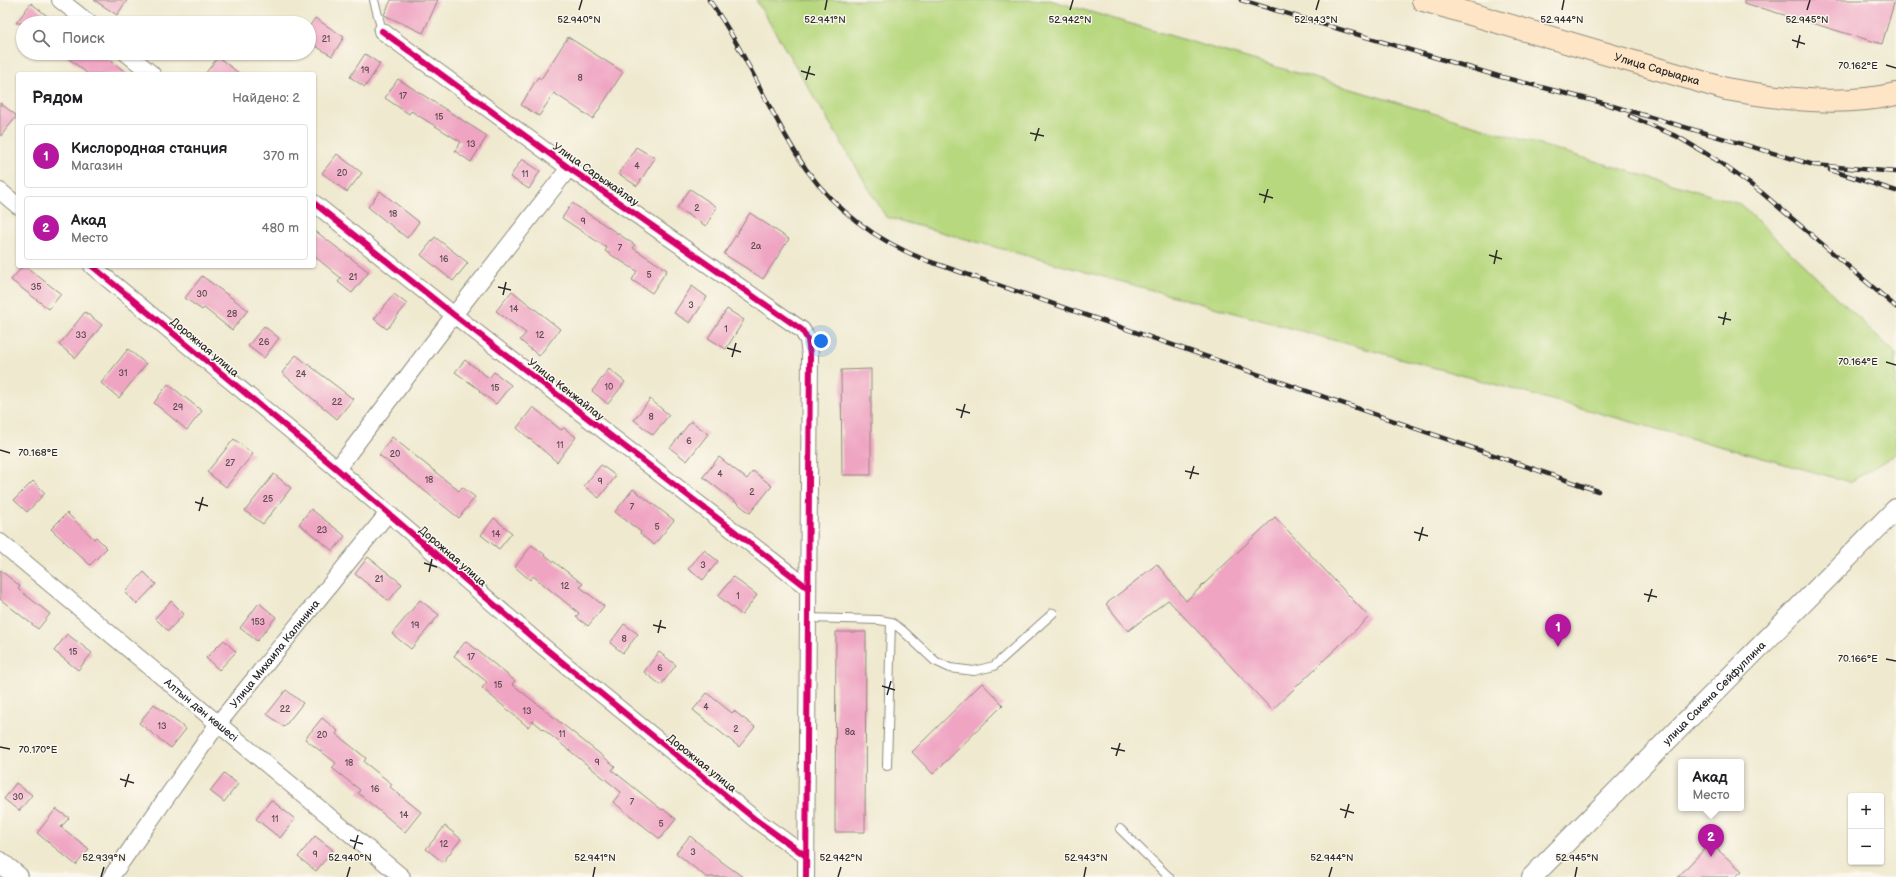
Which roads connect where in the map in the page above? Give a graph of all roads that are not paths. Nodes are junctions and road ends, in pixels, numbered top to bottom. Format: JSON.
{"nodes":[{"id":1,"x":60,"y":0,"type":"edge"},
{"id":2,"x":374,"y":0,"type":"edge"},
{"id":3,"x":1423,"y":0,"type":"edge"},
{"id":4,"x":80,"y":16,"type":"edge"},
{"id":5,"x":382,"y":31,"type":"joint"},
{"id":6,"x":135,"y":60,"type":"edge"},
{"id":7,"x":150,"y":72,"type":"edge"},
{"id":8,"x":1896,"y":94,"type":"edge"},
{"id":9,"x":569,"y":168,"type":"junction"},
{"id":10,"x":0,"y":191,"type":"edge"},
{"id":11,"x":16,"y":204,"type":"edge"},
{"id":12,"x":316,"y":205,"type":"edge"},
{"id":13,"x":94,"y":268,"type":"edge"},
{"id":14,"x":454,"y":315,"type":"junction"},
{"id":15,"x":338,"y":470,"type":"junction"},
{"id":16,"x":1896,"y":509,"type":"edge"},
{"id":17,"x":388,"y":513,"type":"junction"},
{"id":18,"x":0,"y":542,"type":"edge"},
{"id":19,"x":808,"y":588,"type":"junction"},
{"id":20,"x":1053,"y":613,"type":"dead end"},
{"id":21,"x":808,"y":618,"type":"junction"},
{"id":22,"x":891,"y":622,"type":"junction"},
{"id":23,"x":217,"y":725,"type":"junction"},
{"id":24,"x":887,"y":766,"type":"dead end"},
{"id":25,"x":1120,"y":830,"type":"dead end"},
{"id":26,"x":806,"y":856,"type":"junction"},
{"id":27,"x":0,"y":862,"type":"edge"},
{"id":28,"x":18,"y":877,"type":"edge"},
{"id":29,"x":111,"y":877,"type":"edge"},
{"id":30,"x":402,"y":877,"type":"edge"},
{"id":31,"x":806,"y":877,"type":"edge"},
{"id":32,"x":1169,"y":877,"type":"edge"},
{"id":33,"x":1532,"y":877,"type":"edge"}],
"edges":[{"from":1,"to":4,"type":"street"},
{"from":2,"to":5,"type":"lane"},
{"from":3,"to":8,"type":"main road","name":"Улица Сарыарка"},
{"from":5,"to":9,"type":"street","name":"Улица Сарыжайлау"},
{"from":6,"to":7,"type":"street"},
{"from":9,"to":14,"type":"street"},
{"from":9,"to":19,"type":"street","name":"Улица Сарыжайлау"},
{"from":10,"to":11,"type":"street"},
{"from":12,"to":14,"type":"street","name":"Улица Кенжайлау"},
{"from":13,"to":15,"type":"street","name":"Дорожная улица"},
{"from":14,"to":15,"type":"street"},
{"from":14,"to":19,"type":"street","name":"Улица Кенжайлау"},
{"from":15,"to":17,"type":"street","name":"Дорожная улица"},
{"from":16,"to":33,"type":"street","name":"улица Сакена Сейфуллина"},
{"from":17,"to":23,"type":"street","name":"Улица Михаила Калинина"},
{"from":17,"to":26,"type":"street","name":"Дорожная улица"},
{"from":18,"to":23,"type":"street","name":"Алтын дән көшесі"},
{"from":19,"to":21,"type":"street"},
{"from":20,"to":22,"type":"lane"},
{"from":21,"to":22,"type":"lane"},
{"from":21,"to":26,"type":"street"},
{"from":22,"to":24,"type":"lane"},
{"from":23,"to":29,"type":"street","name":"Улица Михаила Калинина"},
{"from":23,"to":30,"type":"street","name":"Алтын дән көшесі"},
{"from":25,"to":32,"type":"lane"},
{"from":26,"to":31,"type":"street"},
{"from":27,"to":28,"type":"street"}]}
